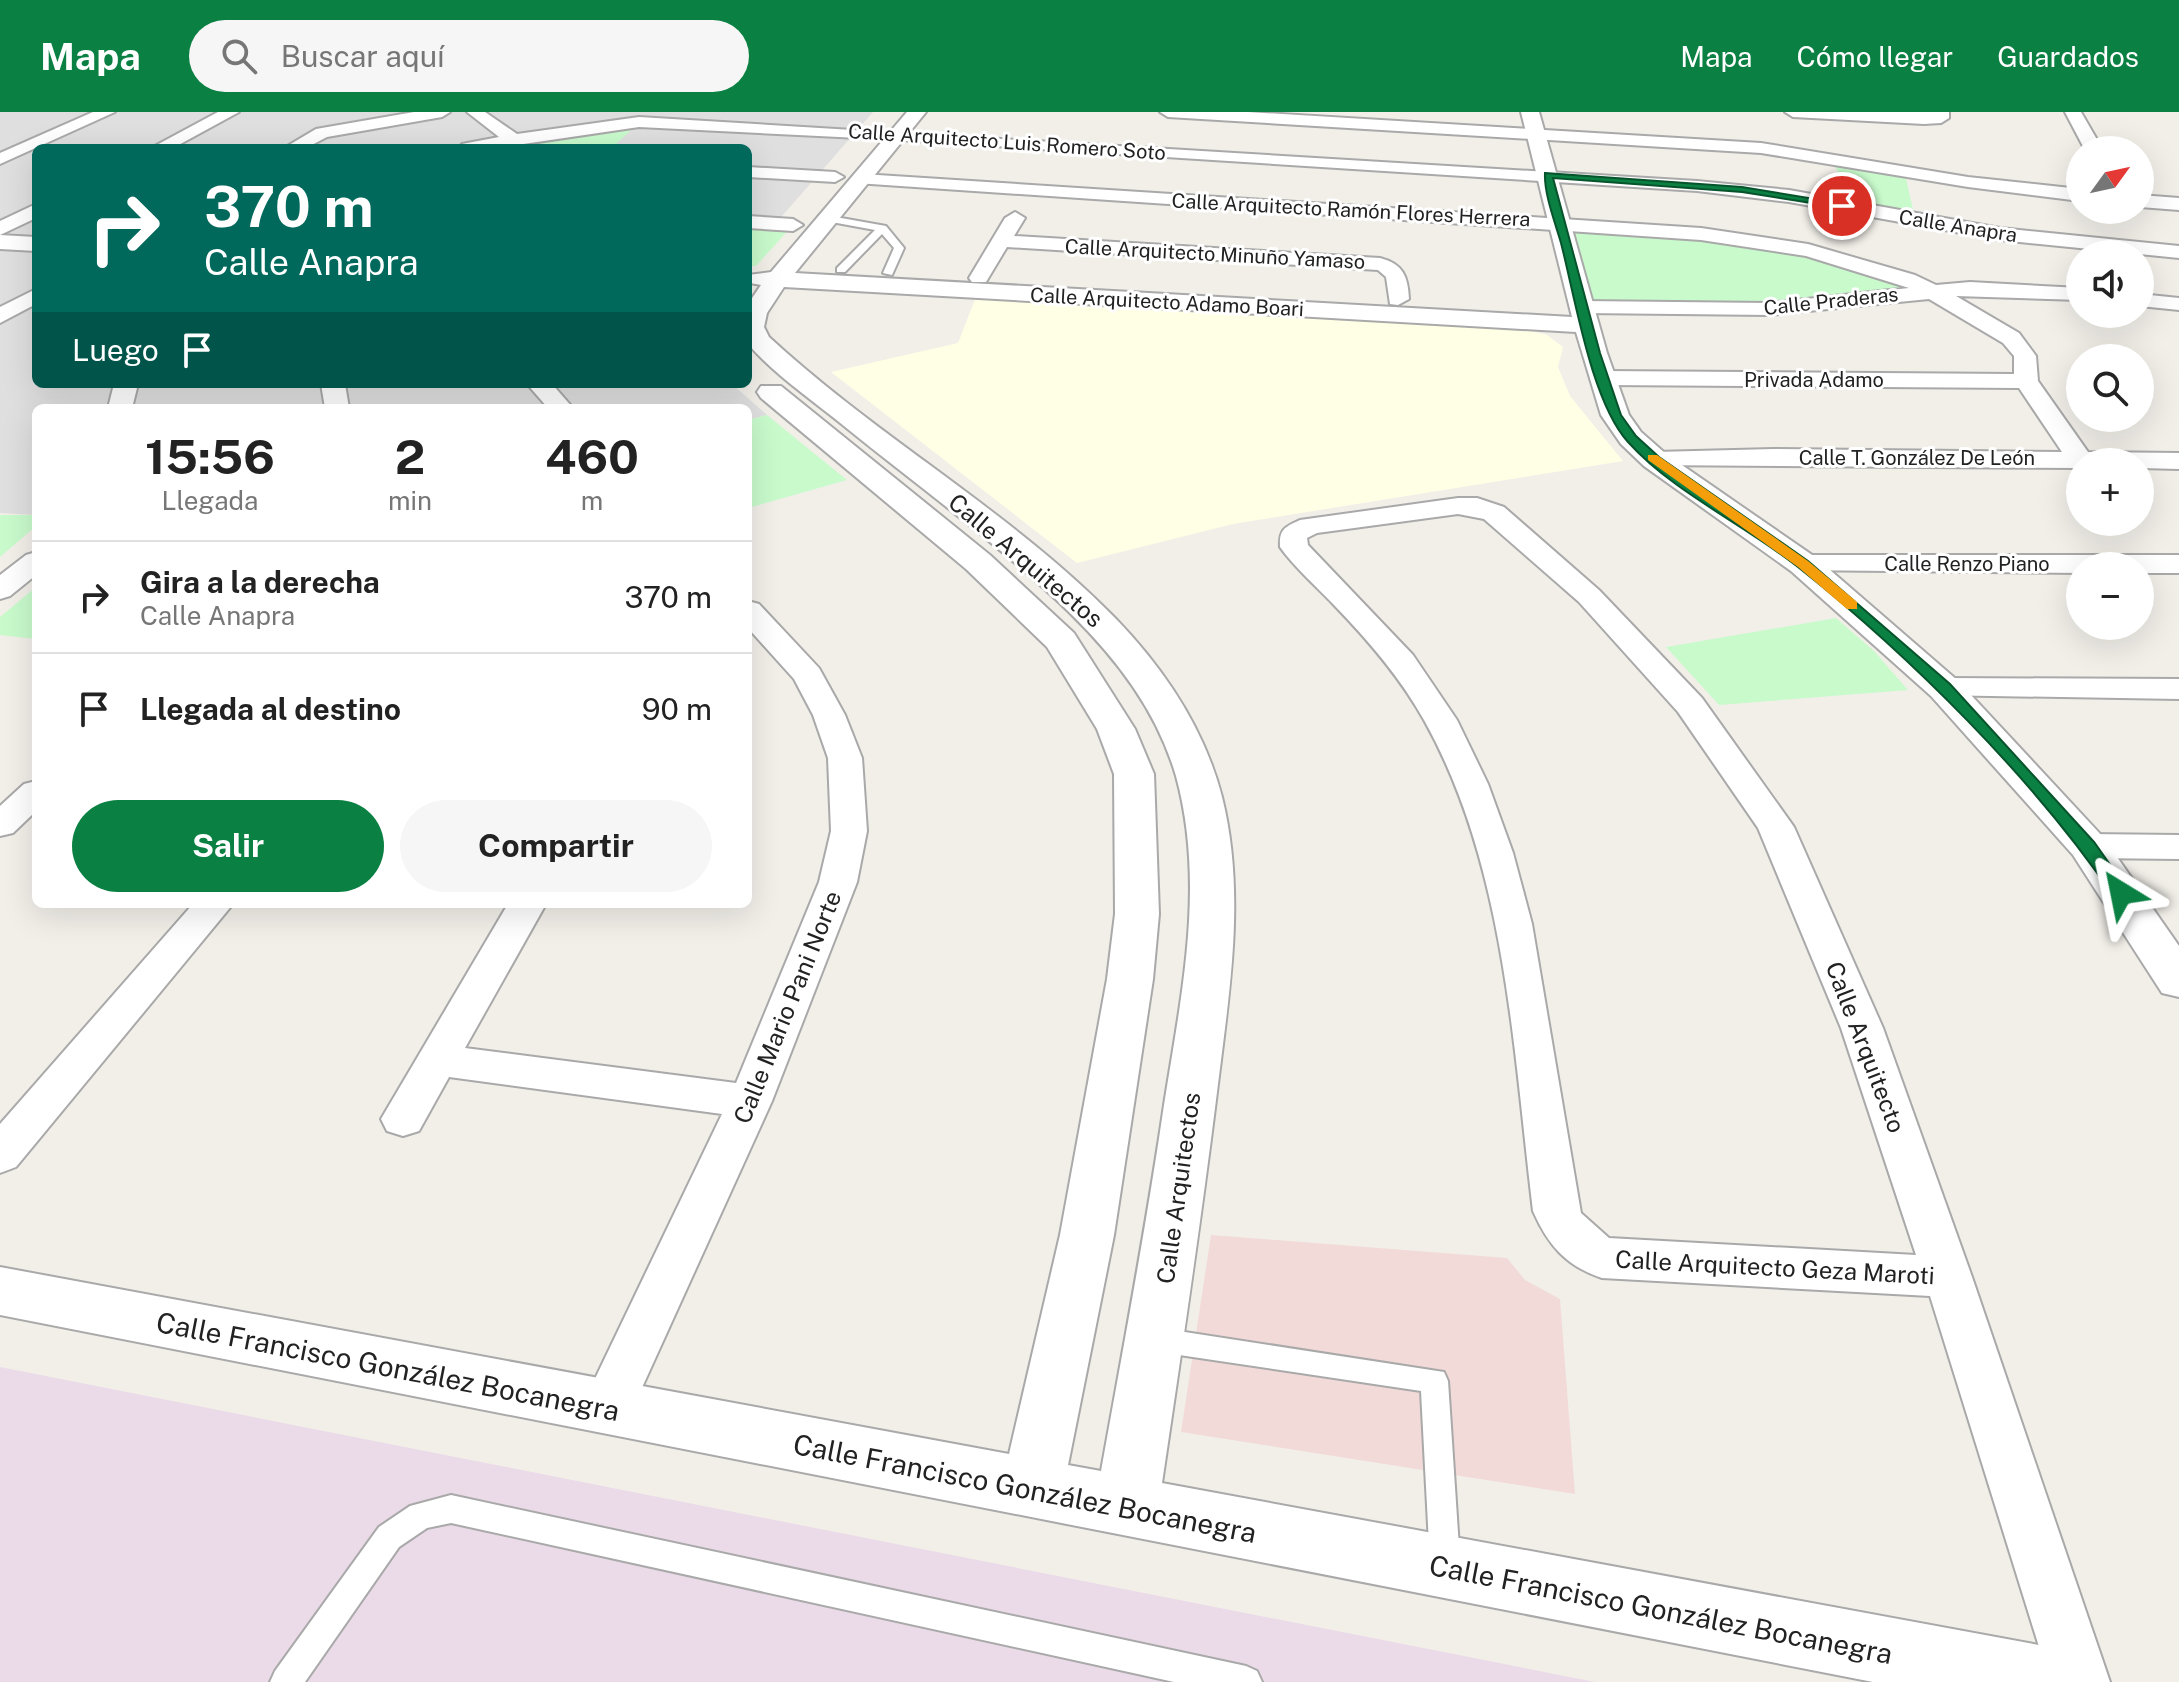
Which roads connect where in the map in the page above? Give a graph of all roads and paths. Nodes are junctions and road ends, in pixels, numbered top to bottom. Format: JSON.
{"nodes":[{"id":1,"x":107,"y":112,"type":"edge"},
{"id":2,"x":231,"y":112,"type":"edge"},
{"id":3,"x":358,"y":112,"type":"edge"},
{"id":4,"x":442,"y":112,"type":"edge"},
{"id":5,"x":475,"y":112,"type":"edge"},
{"id":6,"x":1168,"y":112,"type":"edge"},
{"id":7,"x":1793,"y":112,"type":"edge"},
{"id":8,"x":1941,"y":112,"type":"edge"},
{"id":9,"x":2073,"y":112,"type":"edge"},
{"id":10,"x":1532,"y":122,"type":"edge"},
{"id":11,"x":895,"y":123,"type":"edge"},
{"id":12,"x":322,"y":133,"type":"junction"},
{"id":13,"x":2086,"y":136,"type":"edge"},
{"id":14,"x":512,"y":139,"type":"junction"},
{"id":15,"x":34,"y":144,"type":"edge"},
{"id":16,"x":168,"y":144,"type":"edge"},
{"id":17,"x":301,"y":144,"type":"edge"},
{"id":18,"x":488,"y":144,"type":"edge"},
{"id":19,"x":32,"y":145,"type":"edge"},
{"id":20,"x":1891,"y":150,"type":"dead end"},
{"id":21,"x":1797,"y":152,"type":"junction"},
{"id":22,"x":0,"y":159,"type":"edge"},
{"id":23,"x":1960,"y":161,"type":"dead end"},
{"id":24,"x":752,"y":172,"type":"edge"},
{"id":25,"x":1548,"y":175,"type":"junction"},
{"id":26,"x":849,"y":178,"type":"junction"},
{"id":27,"x":1968,"y":182,"type":"junction"},
{"id":28,"x":1028,"y":190,"type":"junction"},
{"id":29,"x":2066,"y":193,"type":"edge"},
{"id":30,"x":2154,"y":202,"type":"edge"},
{"id":31,"x":2179,"y":204,"type":"edge"},
{"id":32,"x":32,"y":212,"type":"edge"},
{"id":33,"x":810,"y":214,"type":"junction"},
{"id":34,"x":752,"y":221,"type":"edge"},
{"id":35,"x":1561,"y":222,"type":"junction"},
{"id":36,"x":882,"y":228,"type":"junction"},
{"id":37,"x":0,"y":229,"type":"edge"},
{"id":38,"x":32,"y":232,"type":"edge"},
{"id":39,"x":1003,"y":241,"type":"junction"},
{"id":40,"x":0,"y":242,"type":"edge"},
{"id":41,"x":32,"y":244,"type":"edge"},
{"id":42,"x":2179,"y":252,"type":"edge"},
{"id":43,"x":763,"y":266,"type":"edge"},
{"id":44,"x":841,"y":270,"type":"junction"},
{"id":45,"x":888,"y":273,"type":"junction"},
{"id":46,"x":979,"y":278,"type":"junction"},
{"id":47,"x":1932,"y":289,"type":"junction"},
{"id":48,"x":2066,"y":293,"type":"edge"},
{"id":49,"x":32,"y":297,"type":"edge"},
{"id":50,"x":1398,"y":299,"type":"junction"},
{"id":51,"x":2154,"y":301,"type":"edge"},
{"id":52,"x":2179,"y":304,"type":"edge"},
{"id":53,"x":0,"y":316,"type":"edge"},
{"id":54,"x":1584,"y":316,"type":"junction"},
{"id":55,"x":752,"y":322,"type":"edge"},
{"id":56,"x":752,"y":329,"type":"edge"},
{"id":57,"x":752,"y":375,"type":"edge"},
{"id":58,"x":1603,"y":378,"type":"junction"},
{"id":59,"x":2026,"y":381,"type":"junction"},
{"id":60,"x":543,"y":388,"type":"edge"},
{"id":61,"x":557,"y":404,"type":"edge"},
{"id":62,"x":842,"y":431,"type":"junction"},
{"id":63,"x":2072,"y":448,"type":"edge"},
{"id":64,"x":1655,"y":460,"type":"junction"},
{"id":65,"x":2066,"y":460,"type":"edge"},
{"id":66,"x":2154,"y":461,"type":"edge"},
{"id":67,"x":2179,"y":461,"type":"edge"},
{"id":68,"x":1293,"y":534,"type":"joint"},
{"id":69,"x":32,"y":564,"type":"edge"},
{"id":70,"x":1803,"y":564,"type":"junction"},
{"id":71,"x":2179,"y":564,"type":"edge"},
{"id":72,"x":0,"y":590,"type":"edge"},
{"id":73,"x":752,"y":614,"type":"edge"},
{"id":74,"x":1944,"y":688,"type":"junction"},
{"id":75,"x":2179,"y":689,"type":"edge"},
{"id":76,"x":1197,"y":773,"type":"junction"},
{"id":77,"x":1134,"y":774,"type":"junction"},
{"id":78,"x":32,"y":796,"type":"edge"},
{"id":79,"x":0,"y":825,"type":"edge"},
{"id":80,"x":2088,"y":846,"type":"junction"},
{"id":81,"x":2179,"y":847,"type":"edge"},
{"id":82,"x":211,"y":908,"type":"edge"},
{"id":83,"x":525,"y":908,"type":"edge"},
{"id":84,"x":2179,"y":981,"type":"edge"},
{"id":85,"x":437,"y":1060,"type":"junction"},
{"id":86,"x":750,"y":1101,"type":"junction"},
{"id":87,"x":403,"y":1119,"type":"dead end"},
{"id":88,"x":0,"y":1155,"type":"edge"},
{"id":89,"x":1948,"y":1277,"type":"junction"},
{"id":90,"x":0,"y":1291,"type":"edge"},
{"id":91,"x":1155,"y":1340,"type":"junction"},
{"id":92,"x":607,"y":1408,"type":"junction"},
{"id":93,"x":1032,"y":1489,"type":"junction"},
{"id":94,"x":1126,"y":1507,"type":"junction"},
{"id":95,"x":1445,"y":1568,"type":"junction"},
{"id":96,"x":286,"y":1682,"type":"edge"},
{"id":97,"x":1246,"y":1682,"type":"edge"},
{"id":98,"x":2050,"y":1682,"type":"edge"},
{"id":99,"x":2080,"y":1682,"type":"edge"}],
"edges":[{"from":1,"to":15,"type":"street"},
{"from":2,"to":16,"type":"street"},
{"from":3,"to":12,"type":"street"},
{"from":4,"to":12,"type":"street"},
{"from":5,"to":14,"type":"street"},
{"from":6,"to":10,"type":"street"},
{"from":7,"to":8,"type":"street"},
{"from":9,"to":13,"type":"street"},
{"from":10,"to":21,"type":"street"},
{"from":10,"to":25,"type":"street"},
{"from":11,"to":14,"type":"street","name":"Calle Arquitecto Luis Romero Soto"},
{"from":11,"to":25,"type":"street","name":"Calle Arquitecto Luis Romero Soto"},
{"from":11,"to":26,"type":"street","name":"Calle Arquitectos"},
{"from":12,"to":17,"type":"street"},
{"from":14,"to":18,"type":"street","name":"Calle Arquitecto Luis Romero Soto"},
{"from":19,"to":22,"type":"street"},
{"from":20,"to":21,"type":"street"},
{"from":21,"to":27,"type":"street"},
{"from":23,"to":27,"type":"street"},
{"from":24,"to":26,"type":"street","name":"Calle Arquitecto Ramón Flores Herrera"},
{"from":25,"to":35,"type":"street"},
{"from":25,"to":42,"type":"street","name":"Calle Anapra"},
{"from":26,"to":28,"type":"street","name":"Calle Arquitecto Ramón Flores Herrera"},
{"from":26,"to":33,"type":"street","name":"Calle Arquitectos"},
{"from":27,"to":29,"type":"street"},
{"from":28,"to":35,"type":"street","name":"Calle Arquitecto Ramón Flores Herrera"},
{"from":28,"to":39,"type":"street"},
{"from":30,"to":31,"type":"street"},
{"from":32,"to":37,"type":"street"},
{"from":33,"to":34,"type":"street"},
{"from":33,"to":36,"type":"lane"},
{"from":33,"to":43,"type":"street","name":"Calle Arquitectos"},
{"from":35,"to":47,"type":"street","name":"Calle Arquitecto Ramón Flores Herrera"},
{"from":35,"to":54,"type":"street"},
{"from":36,"to":44,"type":"lane"},
{"from":36,"to":45,"type":"lane"},
{"from":37,"to":38,"type":"street"},
{"from":39,"to":46,"type":"street"},
{"from":39,"to":50,"type":"street","name":"Calle Arquitecto Minuño Yamaso"},
{"from":40,"to":41,"type":"street"},
{"from":43,"to":44,"type":"street","name":"Calle Arquitecto Adamo Boari"},
{"from":43,"to":54,"type":"street","name":"Calle Arquitecto Adamo Boari"},
{"from":43,"to":55,"type":"street","name":"Calle Arquitectos"},
{"from":44,"to":45,"type":"street","name":"Calle Arquitecto Adamo Boari"},
{"from":45,"to":46,"type":"street","name":"Calle Arquitecto Adamo Boari"},
{"from":46,"to":50,"type":"street","name":"Calle Arquitecto Adamo Boari"},
{"from":47,"to":48,"type":"street","name":"Calle Praderas"},
{"from":47,"to":54,"type":"street","name":"Calle Praderas"},
{"from":47,"to":59,"type":"street","name":"Calle Arquitecto Ramón Flores Herrera"},
{"from":49,"to":53,"type":"street"},
{"from":50,"to":54,"type":"street","name":"Calle Arquitecto Adamo Boari"},
{"from":51,"to":52,"type":"street"},
{"from":54,"to":58,"type":"street"},
{"from":56,"to":62,"type":"street","name":"Calle Arquitectos"},
{"from":57,"to":62,"type":"street","name":"Calle Arquitectos"},
{"from":58,"to":59,"type":"street","name":"Privada Adamo"},
{"from":58,"to":64,"type":"street"},
{"from":59,"to":63,"type":"street","name":"Calle Arquitecto Ramón Flores Herrera"},
{"from":60,"to":61,"type":"street"},
{"from":62,"to":76,"type":"street","name":"Calle Arquitectos"},
{"from":62,"to":77,"type":"street","name":"Calle Arquitectos"},
{"from":64,"to":65,"type":"street","name":"Calle T. González De León"},
{"from":64,"to":70,"type":"street"},
{"from":66,"to":67,"type":"street","name":"Calle T. González De León"},
{"from":68,"to":89,"type":"street","name":"Calle Arquitecto"},
{"from":68,"to":89,"type":"street","name":"Calle Arquitecto Geza Maroti"},
{"from":69,"to":72,"type":"street"},
{"from":70,"to":71,"type":"street","name":"Calle Renzo Piano"},
{"from":70,"to":74,"type":"street"},
{"from":73,"to":86,"type":"street","name":"Calle Mario Pani Norte"},
{"from":74,"to":75,"type":"street"},
{"from":74,"to":80,"type":"street"},
{"from":76,"to":77,"type":"street"},
{"from":76,"to":91,"type":"street","name":"Calle Arquitectos"},
{"from":77,"to":93,"type":"street","name":"Calle Arquitectos"},
{"from":78,"to":79,"type":"street"},
{"from":80,"to":81,"type":"street"},
{"from":80,"to":84,"type":"street"},
{"from":82,"to":88,"type":"street"},
{"from":83,"to":85,"type":"street"},
{"from":85,"to":86,"type":"street"},
{"from":85,"to":87,"type":"street"},
{"from":86,"to":92,"type":"street","name":"Calle Mario Pani Norte"},
{"from":89,"to":99,"type":"street","name":"Calle Arquitecto"},
{"from":90,"to":92,"type":"street","name":"Calle Francisco González Bocanegra"},
{"from":91,"to":94,"type":"street","name":"Calle Arquitectos"},
{"from":91,"to":95,"type":"lane"},
{"from":92,"to":93,"type":"street","name":"Calle Francisco González Bocanegra"},
{"from":93,"to":94,"type":"street","name":"Calle Francisco González Bocanegra"},
{"from":94,"to":95,"type":"street","name":"Calle Francisco González Bocanegra"},
{"from":95,"to":98,"type":"street","name":"Calle Francisco González Bocanegra"},
{"from":96,"to":97,"type":"lane"}]}
